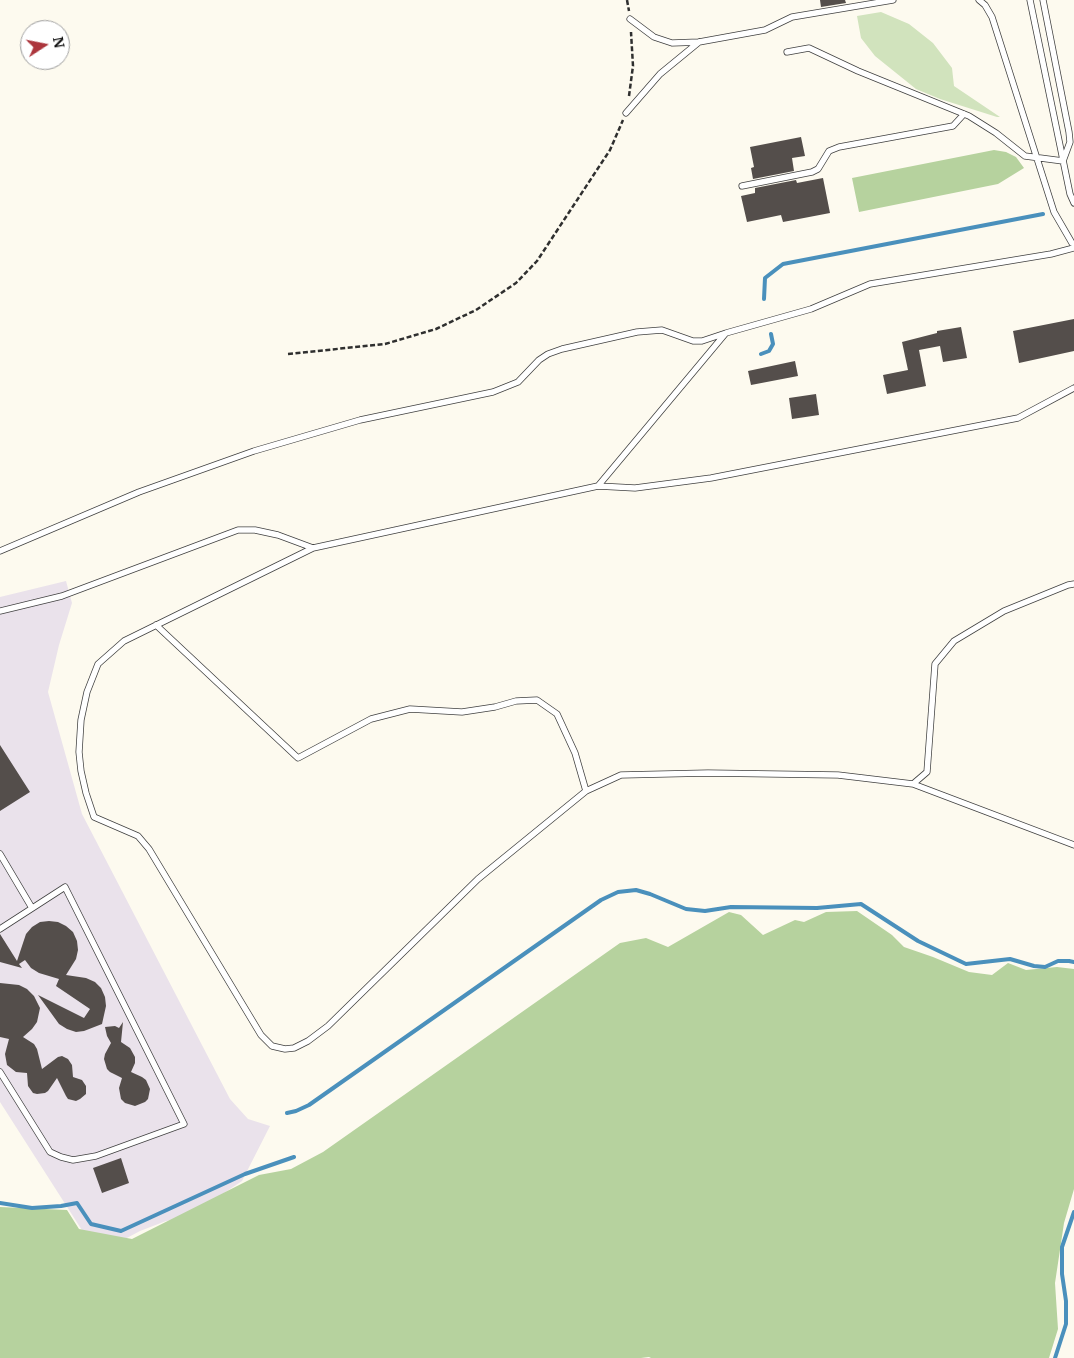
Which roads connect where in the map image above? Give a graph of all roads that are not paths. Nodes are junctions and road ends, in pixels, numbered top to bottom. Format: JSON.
{"nodes":[{"id":1,"x":893,"y":0,"type":"edge"},
{"id":2,"x":979,"y":0,"type":"edge"},
{"id":3,"x":1030,"y":0,"type":"edge"},
{"id":4,"x":1043,"y":0,"type":"edge"},
{"id":5,"x":630,"y":19,"type":"road end"},
{"id":6,"x":699,"y":42,"type":"junction"},
{"id":7,"x":787,"y":52,"type":"dead end"},
{"id":8,"x":626,"y":113,"type":"road end"},
{"id":9,"x":964,"y":114,"type":"junction"},
{"id":10,"x":1037,"y":158,"type":"junction"},
{"id":11,"x":1063,"y":161,"type":"junction"},
{"id":12,"x":742,"y":186,"type":"dead end"},
{"id":13,"x":1074,"y":203,"type":"edge"},
{"id":14,"x":1074,"y":246,"type":"edge"},
{"id":15,"x":726,"y":333,"type":"junction"},
{"id":16,"x":1074,"y":388,"type":"edge"},
{"id":17,"x":598,"y":486,"type":"junction"},
{"id":18,"x":313,"y":548,"type":"junction"},
{"id":19,"x":0,"y":551,"type":"edge"},
{"id":20,"x":1074,"y":584,"type":"edge"},
{"id":21,"x":0,"y":611,"type":"edge"},
{"id":22,"x":156,"y":626,"type":"junction"},
{"id":23,"x":913,"y":784,"type":"junction"},
{"id":24,"x":586,"y":791,"type":"junction"},
{"id":25,"x":1074,"y":845,"type":"edge"},
{"id":26,"x":0,"y":854,"type":"edge"},
{"id":27,"x":32,"y":908,"type":"junction"},
{"id":28,"x":0,"y":929,"type":"edge"},
{"id":29,"x":0,"y":1072,"type":"edge"}],
"edges":[{"from":1,"to":6,"type":"lane"},
{"from":2,"to":10,"type":"lane"},
{"from":3,"to":11,"type":"lane"},
{"from":4,"to":11,"type":"lane"},
{"from":5,"to":6,"type":"lane"},
{"from":6,"to":8,"type":"lane"},
{"from":7,"to":9,"type":"lane"},
{"from":9,"to":10,"type":"lane"},
{"from":9,"to":12,"type":"lane"},
{"from":10,"to":11,"type":"lane"},
{"from":10,"to":14,"type":"lane"},
{"from":11,"to":13,"type":"lane"},
{"from":14,"to":15,"type":"lane"},
{"from":15,"to":17,"type":"lane"},
{"from":15,"to":19,"type":"lane"},
{"from":16,"to":17,"type":"lane"},
{"from":17,"to":18,"type":"lane"},
{"from":18,"to":21,"type":"lane"},
{"from":18,"to":22,"type":"lane"},
{"from":20,"to":23,"type":"lane"},
{"from":22,"to":24,"type":"lane"},
{"from":22,"to":24,"type":"lane"},
{"from":23,"to":24,"type":"lane"},
{"from":23,"to":25,"type":"lane"},
{"from":26,"to":27,"type":"lane"},
{"from":27,"to":28,"type":"lane"},
{"from":27,"to":29,"type":"lane"}]}
